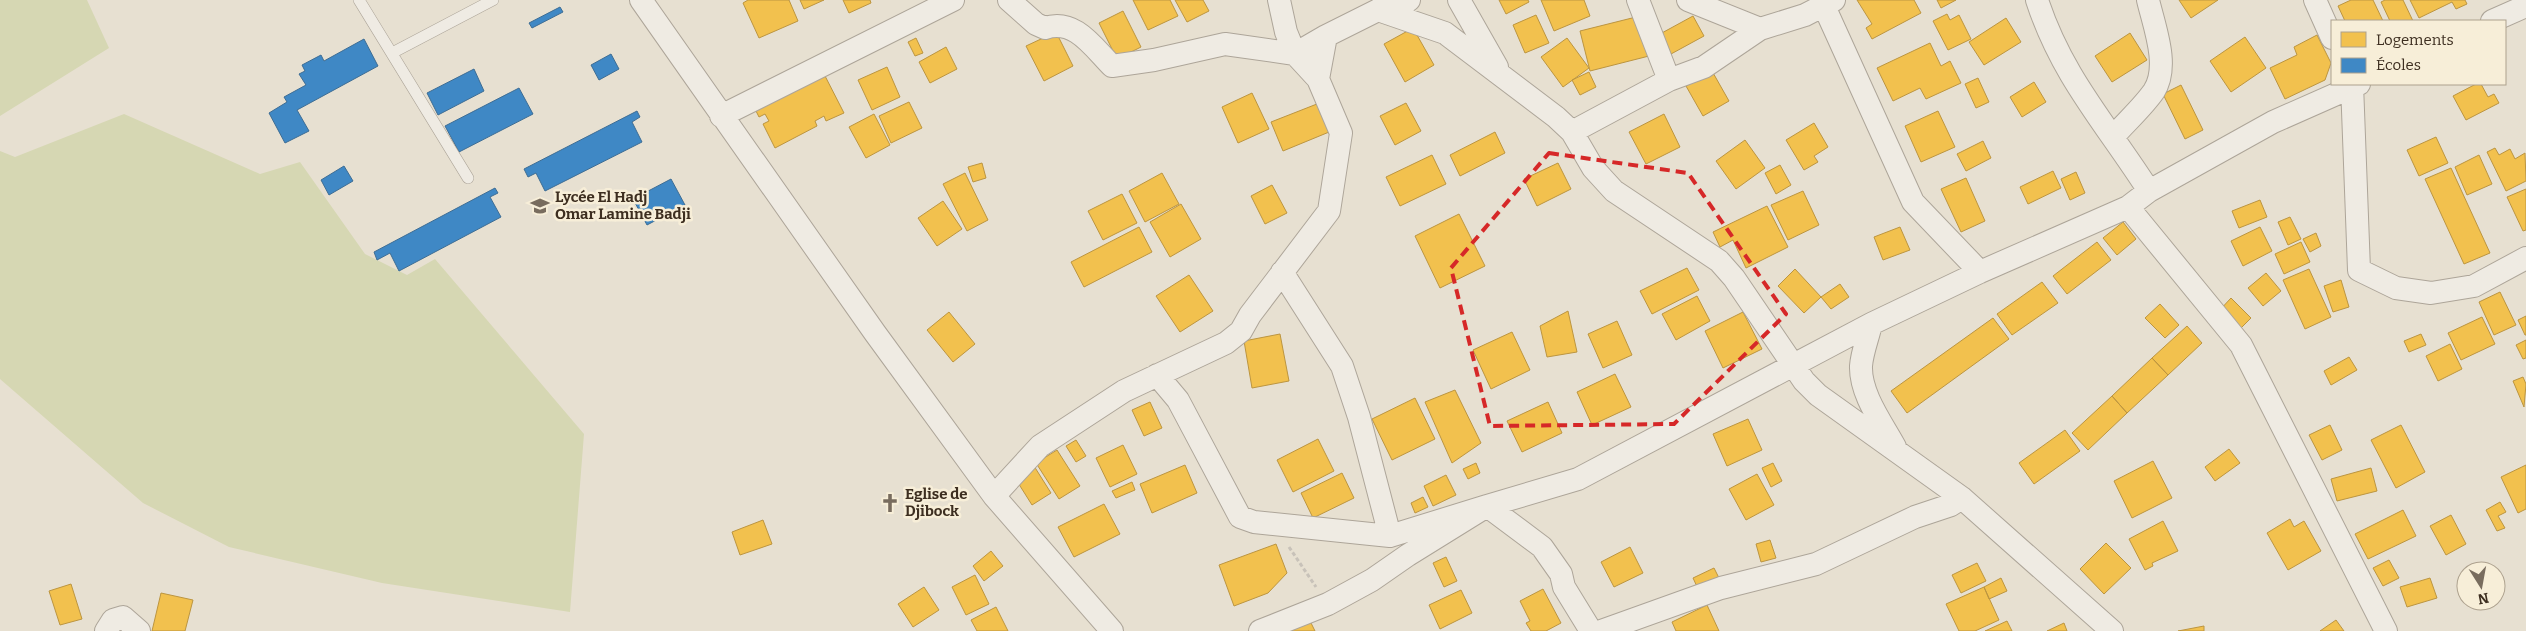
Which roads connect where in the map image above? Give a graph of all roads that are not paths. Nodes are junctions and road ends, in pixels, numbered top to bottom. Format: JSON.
{"nodes":[{"id":1,"x":359,"y":0,"type":"edge"},
{"id":2,"x":493,"y":0,"type":"edge"},
{"id":3,"x":641,"y":0,"type":"edge"},
{"id":4,"x":953,"y":0,"type":"edge"},
{"id":5,"x":1009,"y":0,"type":"edge"},
{"id":6,"x":1279,"y":0,"type":"edge"},
{"id":7,"x":1409,"y":0,"type":"edge"},
{"id":8,"x":1460,"y":0,"type":"edge"},
{"id":9,"x":1638,"y":0,"type":"edge"},
{"id":10,"x":1688,"y":0,"type":"edge"},
{"id":11,"x":2037,"y":0,"type":"edge"},
{"id":12,"x":2148,"y":0,"type":"edge"},
{"id":13,"x":2315,"y":0,"type":"edge"},
{"id":14,"x":1829,"y":3,"type":"edge"},
{"id":15,"x":1378,"y":10,"type":"junction"},
{"id":16,"x":2524,"y":12,"type":"edge"},
{"id":17,"x":2496,"y":20,"type":"edge"},
{"id":18,"x":1760,"y":28,"type":"junction"},
{"id":19,"x":1326,"y":36,"type":"junction"},
{"id":20,"x":2331,"y":36,"type":"edge"},
{"id":21,"x":392,"y":53,"type":"junction"},
{"id":22,"x":1296,"y":54,"type":"junction"},
{"id":23,"x":1500,"y":72,"type":"junction"},
{"id":24,"x":1318,"y":80,"type":"junction"},
{"id":25,"x":1670,"y":80,"type":"junction"},
{"id":26,"x":2355,"y":85,"type":"edge"},
{"id":27,"x":721,"y":116,"type":"junction"},
{"id":28,"x":1572,"y":132,"type":"junction"},
{"id":29,"x":2113,"y":137,"type":"junction"},
{"id":30,"x":468,"y":178,"type":"dead end"},
{"id":31,"x":2149,"y":191,"type":"junction"},
{"id":32,"x":2128,"y":207,"type":"junction"},
{"id":33,"x":2526,"y":258,"type":"edge"},
{"id":34,"x":1282,"y":272,"type":"junction"},
{"id":35,"x":1980,"y":272,"type":"junction"},
{"id":36,"x":1871,"y":324,"type":"junction"},
{"id":37,"x":1793,"y":365,"type":"junction"},
{"id":38,"x":1157,"y":375,"type":"junction"},
{"id":39,"x":1897,"y":451,"type":"junction"},
{"id":40,"x":994,"y":496,"type":"junction"},
{"id":41,"x":1962,"y":498,"type":"junction"},
{"id":42,"x":1487,"y":506,"type":"junction"},
{"id":43,"x":1390,"y":536,"type":"junction"},
{"id":44,"x":106,"y":631,"type":"edge"},
{"id":45,"x":139,"y":631,"type":"edge"},
{"id":46,"x":1112,"y":631,"type":"edge"},
{"id":47,"x":1260,"y":631,"type":"edge"},
{"id":48,"x":1591,"y":631,"type":"edge"},
{"id":49,"x":1601,"y":631,"type":"edge"},
{"id":50,"x":2112,"y":631,"type":"edge"},
{"id":51,"x":2386,"y":631,"type":"edge"}],
"edges":[{"from":1,"to":21,"type":"lane"},
{"from":2,"to":21,"type":"lane"},
{"from":3,"to":27,"type":"street"},
{"from":4,"to":27,"type":"street"},
{"from":5,"to":22,"type":"street"},
{"from":6,"to":22,"type":"street"},
{"from":7,"to":15,"type":"street"},
{"from":8,"to":23,"type":"street"},
{"from":9,"to":25,"type":"street"},
{"from":10,"to":18,"type":"street"},
{"from":11,"to":29,"type":"street"},
{"from":12,"to":29,"type":"street"},
{"from":13,"to":20,"type":"street"},
{"from":14,"to":18,"type":"street"},
{"from":14,"to":35,"type":"street"},
{"from":15,"to":19,"type":"street"},
{"from":15,"to":23,"type":"street"},
{"from":16,"to":17,"type":"street"},
{"from":18,"to":25,"type":"street"},
{"from":19,"to":22,"type":"street"},
{"from":19,"to":24,"type":"street"},
{"from":21,"to":30,"type":"lane"},
{"from":22,"to":24,"type":"street"},
{"from":23,"to":28,"type":"street"},
{"from":24,"to":34,"type":"street"},
{"from":25,"to":28,"type":"street"},
{"from":26,"to":31,"type":"street"},
{"from":26,"to":33,"type":"street"},
{"from":27,"to":40,"type":"street"},
{"from":28,"to":37,"type":"street"},
{"from":29,"to":31,"type":"street"},
{"from":31,"to":32,"type":"street"},
{"from":32,"to":35,"type":"street"},
{"from":32,"to":51,"type":"street"},
{"from":34,"to":38,"type":"street"},
{"from":34,"to":43,"type":"street"},
{"from":35,"to":36,"type":"street"},
{"from":36,"to":37,"type":"street"},
{"from":36,"to":39,"type":"street"},
{"from":37,"to":39,"type":"street"},
{"from":37,"to":42,"type":"street"},
{"from":38,"to":40,"type":"street"},
{"from":38,"to":43,"type":"street"},
{"from":39,"to":41,"type":"street"},
{"from":40,"to":46,"type":"street"},
{"from":41,"to":49,"type":"street"},
{"from":41,"to":50,"type":"street"},
{"from":42,"to":43,"type":"street"},
{"from":42,"to":47,"type":"street"},
{"from":42,"to":48,"type":"street"},
{"from":44,"to":45,"type":"street"}]}
